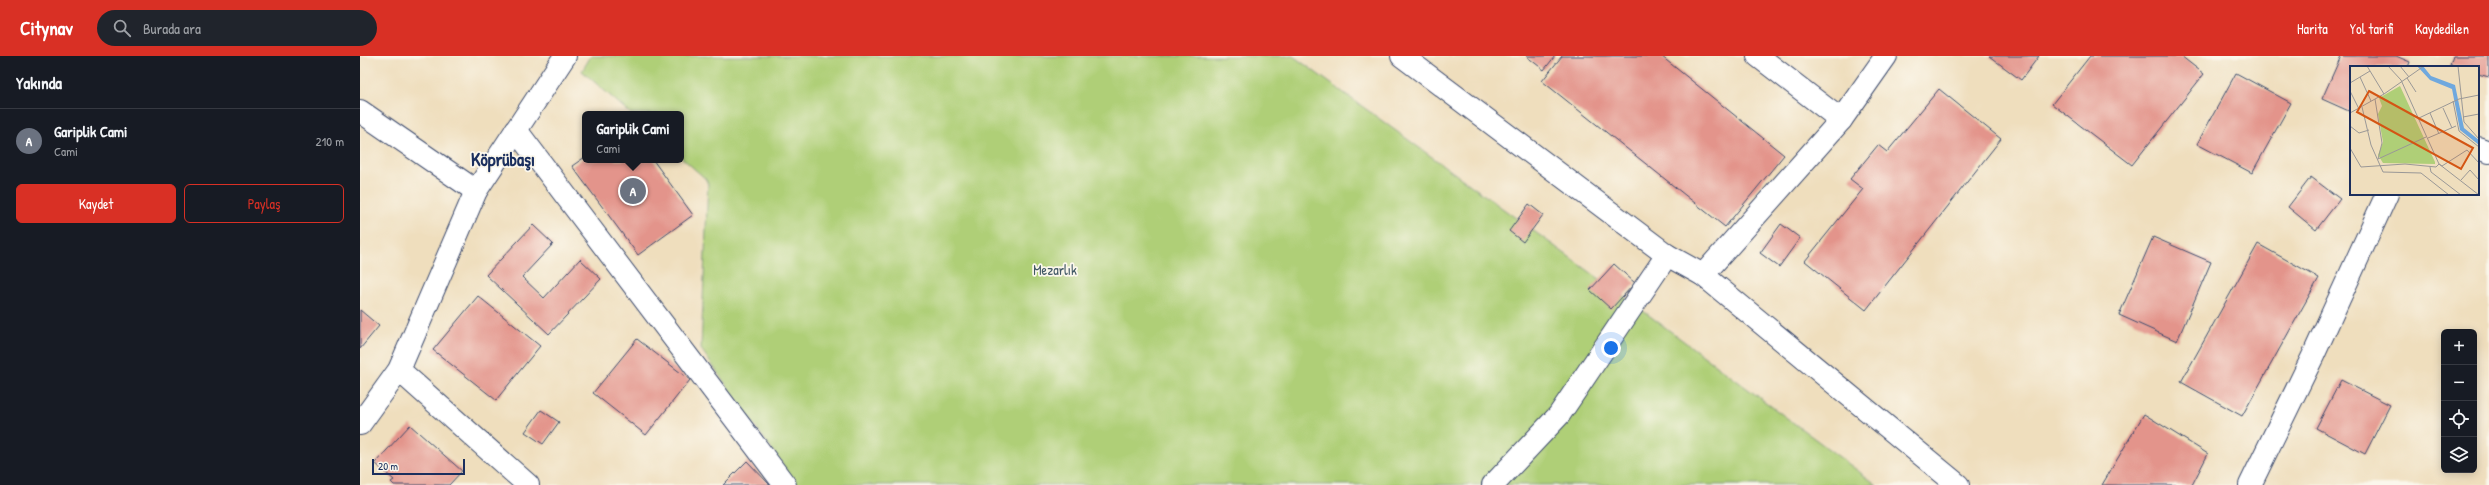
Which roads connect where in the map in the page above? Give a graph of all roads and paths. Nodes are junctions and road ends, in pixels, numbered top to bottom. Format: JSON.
{"nodes":[{"id":1,"x":565,"y":56,"type":"edge"},
{"id":2,"x":1402,"y":56,"type":"edge"},
{"id":3,"x":1758,"y":56,"type":"edge"},
{"id":4,"x":1886,"y":56,"type":"edge"},
{"id":5,"x":360,"y":111,"type":"edge"},
{"id":6,"x":1841,"y":120,"type":"junction"},
{"id":7,"x":516,"y":130,"type":"junction"},
{"id":8,"x":2479,"y":148,"type":"edge"},
{"id":9,"x":2489,"y":152,"type":"edge"},
{"id":10,"x":476,"y":191,"type":"junction"},
{"id":11,"x":2387,"y":195,"type":"edge"},
{"id":12,"x":1667,"y":255,"type":"junction"},
{"id":13,"x":1703,"y":275,"type":"junction"},
{"id":14,"x":399,"y":370,"type":"junction"},
{"id":15,"x":360,"y":424,"type":"edge"},
{"id":16,"x":528,"y":485,"type":"edge"},
{"id":17,"x":785,"y":485,"type":"edge"},
{"id":18,"x":1493,"y":485,"type":"edge"},
{"id":19,"x":1958,"y":485,"type":"edge"},
{"id":20,"x":2250,"y":485,"type":"edge"}],
"edges":[{"from":1,"to":7,"type":"street"},
{"from":2,"to":12,"type":"street"},
{"from":3,"to":6,"type":"street"},
{"from":4,"to":6,"type":"street"},
{"from":5,"to":10,"type":"street"},
{"from":6,"to":13,"type":"street"},
{"from":7,"to":10,"type":"street"},
{"from":7,"to":17,"type":"street"},
{"from":8,"to":9,"type":"street"},
{"from":10,"to":14,"type":"street"},
{"from":11,"to":20,"type":"street"},
{"from":12,"to":13,"type":"street"},
{"from":12,"to":18,"type":"street"},
{"from":13,"to":19,"type":"street"},
{"from":14,"to":15,"type":"street"},
{"from":14,"to":16,"type":"street"}]}
